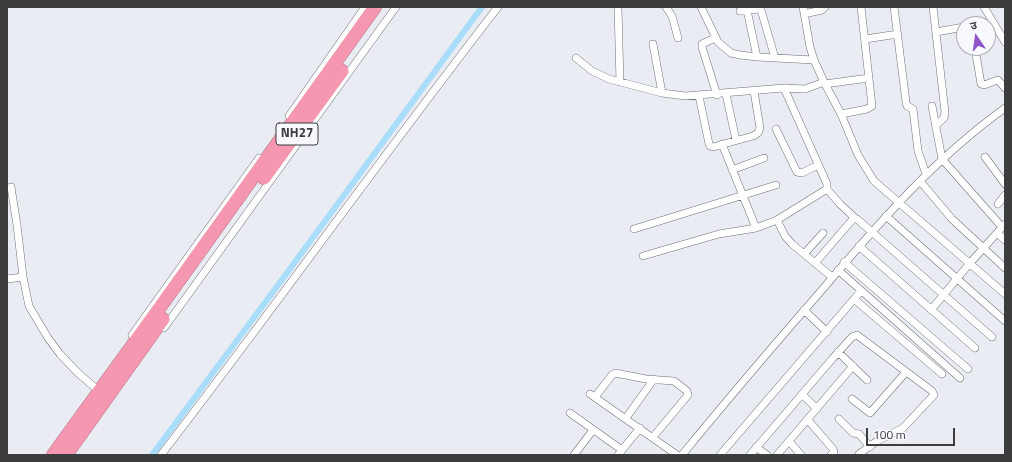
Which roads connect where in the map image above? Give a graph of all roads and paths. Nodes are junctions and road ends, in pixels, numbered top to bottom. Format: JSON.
{"nodes":[{"id":1,"x":365,"y":7,"type":"edge"},
{"id":2,"x":375,"y":7,"type":"edge"},
{"id":3,"x":386,"y":7,"type":"edge"},
{"id":4,"x":396,"y":7,"type":"edge"},
{"id":5,"x":498,"y":7,"type":"edge"},
{"id":6,"x":618,"y":7,"type":"edge"},
{"id":7,"x":666,"y":7,"type":"edge"},
{"id":8,"x":701,"y":7,"type":"edge"},
{"id":9,"x":825,"y":7,"type":"edge"},
{"id":10,"x":861,"y":7,"type":"edge"},
{"id":11,"x":894,"y":7,"type":"edge"},
{"id":12,"x":933,"y":7,"type":"edge"},
{"id":13,"x":984,"y":7,"type":"edge"},
{"id":14,"x":804,"y":10,"type":"edge"},
{"id":15,"x":956,"y":28,"type":"edge"},
{"id":16,"x":936,"y":32,"type":"junction"},
{"id":17,"x":898,"y":34,"type":"junction"},
{"id":18,"x":678,"y":38,"type":"dead end"},
{"id":19,"x":715,"y":38,"type":"junction"},
{"id":20,"x":865,"y":39,"type":"junction"},
{"id":21,"x":1005,"y":42,"type":"edge"},
{"id":22,"x":654,"y":44,"type":"dead end"},
{"id":23,"x":976,"y":56,"type":"edge"},
{"id":24,"x":757,"y":57,"type":"junction"},
{"id":25,"x":576,"y":58,"type":"dead end"},
{"id":26,"x":775,"y":58,"type":"junction"},
{"id":27,"x":814,"y":60,"type":"junction"},
{"id":28,"x":869,"y":78,"type":"junction"},
{"id":29,"x":620,"y":82,"type":"junction"},
{"id":30,"x":825,"y":83,"type":"junction"},
{"id":31,"x":784,"y":88,"type":"junction"},
{"id":32,"x":1005,"y":88,"type":"edge"},
{"id":33,"x":754,"y":91,"type":"junction"},
{"id":34,"x":662,"y":93,"type":"junction"},
{"id":35,"x":726,"y":94,"type":"junction"},
{"id":36,"x":716,"y":95,"type":"junction"},
{"id":37,"x":699,"y":96,"type":"junction"},
{"id":38,"x":932,"y":106,"type":"dead end"},
{"id":39,"x":1005,"y":108,"type":"edge"},
{"id":40,"x":841,"y":114,"type":"junction"},
{"id":41,"x":936,"y":124,"type":"junction"},
{"id":42,"x":776,"y":129,"type":"dead end"},
{"id":43,"x":736,"y":140,"type":"junction"},
{"id":44,"x":722,"y":144,"type":"junction"},
{"id":45,"x":984,"y":157,"type":"dead end"},
{"id":46,"x":764,"y":158,"type":"dead end"},
{"id":47,"x":942,"y":159,"type":"junction"},
{"id":48,"x":818,"y":165,"type":"junction"},
{"id":49,"x":732,"y":170,"type":"junction"},
{"id":50,"x":926,"y":174,"type":"junction"},
{"id":51,"x":920,"y":181,"type":"junction"},
{"id":52,"x":1005,"y":184,"type":"edge"},
{"id":53,"x":776,"y":185,"type":"dead end"},
{"id":54,"x":11,"y":187,"type":"dead end"},
{"id":55,"x":827,"y":189,"type":"junction"},
{"id":56,"x":1005,"y":195,"type":"edge"},
{"id":57,"x":743,"y":196,"type":"junction"},
{"id":58,"x":10,"y":197,"type":"edge"},
{"id":59,"x":898,"y":202,"type":"junction"},
{"id":60,"x":998,"y":204,"type":"dead end"},
{"id":61,"x":886,"y":216,"type":"junction"},
{"id":62,"x":855,"y":218,"type":"junction"},
{"id":63,"x":777,"y":220,"type":"junction"},
{"id":64,"x":756,"y":228,"type":"junction"},
{"id":65,"x":1002,"y":228,"type":"edge"},
{"id":66,"x":634,"y":229,"type":"dead end"},
{"id":67,"x":872,"y":231,"type":"junction"},
{"id":68,"x":823,"y":233,"type":"dead end"},
{"id":69,"x":1005,"y":240,"type":"edge"},
{"id":70,"x":859,"y":246,"type":"junction"},
{"id":71,"x":983,"y":248,"type":"junction"},
{"id":72,"x":804,"y":254,"type":"junction"},
{"id":73,"x":643,"y":256,"type":"dead end"},
{"id":74,"x":200,"y":258,"type":"junction"},
{"id":75,"x":844,"y":262,"type":"junction"},
{"id":76,"x":816,"y":263,"type":"junction"},
{"id":77,"x":970,"y":263,"type":"junction"},
{"id":78,"x":1005,"y":268,"type":"edge"},
{"id":79,"x":838,"y":270,"type":"junction"},
{"id":80,"x":22,"y":276,"type":"junction"},
{"id":81,"x":832,"y":277,"type":"junction"},
{"id":82,"x":7,"y":279,"type":"edge"},
{"id":83,"x":957,"y":279,"type":"junction"},
{"id":84,"x":861,"y":291,"type":"junction"},
{"id":85,"x":944,"y":294,"type":"junction"},
{"id":86,"x":1005,"y":294,"type":"edge"},
{"id":87,"x":854,"y":299,"type":"junction"},
{"id":88,"x":804,"y":310,"type":"junction"},
{"id":89,"x":931,"y":310,"type":"junction"},
{"id":90,"x":1005,"y":321,"type":"edge"},
{"id":91,"x":827,"y":332,"type":"junction"},
{"id":92,"x":992,"y":337,"type":"dead end"},
{"id":93,"x":975,"y":348,"type":"dead end"},
{"id":94,"x":838,"y":352,"type":"junction"},
{"id":95,"x":129,"y":358,"type":"junction"},
{"id":96,"x":853,"y":366,"type":"junction"},
{"id":97,"x":968,"y":369,"type":"dead end"},
{"id":98,"x":906,"y":372,"type":"junction"},
{"id":99,"x":942,"y":374,"type":"dead end"},
{"id":100,"x":960,"y":378,"type":"dead end"},
{"id":101,"x":654,"y":379,"type":"junction"},
{"id":102,"x":867,"y":380,"type":"dead end"},
{"id":103,"x":100,"y":391,"type":"junction"},
{"id":104,"x":802,"y":394,"type":"junction"},
{"id":105,"x":852,"y":399,"type":"dead end"},
{"id":106,"x":817,"y":409,"type":"junction"},
{"id":107,"x":570,"y":414,"type":"dead end"},
{"id":108,"x":626,"y":418,"type":"junction"},
{"id":109,"x":839,"y":419,"type":"dead end"},
{"id":110,"x":808,"y":420,"type":"junction"},
{"id":111,"x":640,"y":428,"type":"junction"},
{"id":112,"x":593,"y":430,"type":"junction"},
{"id":113,"x":652,"y":437,"type":"junction"},
{"id":114,"x":790,"y":441,"type":"junction"},
{"id":115,"x":870,"y":446,"type":"junction"},
{"id":116,"x":756,"y":447,"type":"junction"},
{"id":117,"x":620,"y":453,"type":"edge"},
{"id":118,"x":859,"y":454,"type":"edge"},
{"id":119,"x":53,"y":455,"type":"edge"},
{"id":120,"x":66,"y":455,"type":"edge"},
{"id":121,"x":160,"y":455,"type":"edge"},
{"id":122,"x":574,"y":455,"type":"edge"},
{"id":123,"x":677,"y":455,"type":"edge"},
{"id":124,"x":682,"y":455,"type":"edge"},
{"id":125,"x":720,"y":455,"type":"edge"},
{"id":126,"x":750,"y":455,"type":"edge"},
{"id":127,"x":767,"y":455,"type":"edge"},
{"id":128,"x":778,"y":455,"type":"edge"},
{"id":129,"x":801,"y":455,"type":"edge"},
{"id":130,"x":831,"y":455,"type":"edge"}],
"edges":[{"from":1,"to":95,"type":"street"},
{"from":2,"to":74,"type":"highway","number":"NH27"},
{"from":3,"to":74,"type":"highway","number":"NH27"},
{"from":4,"to":95,"type":"street"},
{"from":5,"to":121,"type":"street"},
{"from":6,"to":29,"type":"street"},
{"from":7,"to":18,"type":"street"},
{"from":8,"to":19,"type":"street"},
{"from":9,"to":14,"type":"street"},
{"from":10,"to":20,"type":"street"},
{"from":11,"to":17,"type":"street"},
{"from":12,"to":16,"type":"street"},
{"from":13,"to":21,"type":"street"},
{"from":14,"to":27,"type":"street"},
{"from":15,"to":16,"type":"street"},
{"from":16,"to":41,"type":"street"},
{"from":17,"to":20,"type":"street"},
{"from":17,"to":50,"type":"street"},
{"from":19,"to":24,"type":"street"},
{"from":19,"to":36,"type":"street"},
{"from":20,"to":28,"type":"street"},
{"from":22,"to":34,"type":"street"},
{"from":23,"to":32,"type":"street"},
{"from":24,"to":26,"type":"street"},
{"from":24,"to":26,"type":"street"},
{"from":25,"to":29,"type":"street"},
{"from":26,"to":27,"type":"street"},
{"from":27,"to":30,"type":"street"},
{"from":28,"to":30,"type":"street"},
{"from":28,"to":40,"type":"street"},
{"from":29,"to":34,"type":"street"},
{"from":30,"to":31,"type":"street"},
{"from":30,"to":40,"type":"street"},
{"from":31,"to":33,"type":"street"},
{"from":31,"to":48,"type":"street"},
{"from":33,"to":35,"type":"street"},
{"from":33,"to":43,"type":"street"},
{"from":34,"to":37,"type":"street"},
{"from":35,"to":36,"type":"street"},
{"from":35,"to":43,"type":"street"},
{"from":36,"to":37,"type":"street"},
{"from":37,"to":44,"type":"street"},
{"from":38,"to":41,"type":"street"},
{"from":39,"to":47,"type":"street"},
{"from":40,"to":59,"type":"street"},
{"from":41,"to":47,"type":"street"},
{"from":42,"to":48,"type":"street"},
{"from":43,"to":44,"type":"street"},
{"from":44,"to":49,"type":"street"},
{"from":45,"to":52,"type":"street"},
{"from":46,"to":49,"type":"street"},
{"from":47,"to":50,"type":"street"},
{"from":47,"to":65,"type":"street"},
{"from":48,"to":55,"type":"street"},
{"from":49,"to":57,"type":"street"},
{"from":50,"to":51,"type":"street"},
{"from":51,"to":59,"type":"street"},
{"from":51,"to":71,"type":"street"},
{"from":53,"to":57,"type":"street"},
{"from":54,"to":58,"type":"street"},
{"from":55,"to":62,"type":"street"},
{"from":55,"to":63,"type":"street"},
{"from":56,"to":60,"type":"street"},
{"from":57,"to":64,"type":"street"},
{"from":57,"to":66,"type":"street"},
{"from":58,"to":80,"type":"street"},
{"from":59,"to":61,"type":"street"},
{"from":59,"to":77,"type":"street"},
{"from":61,"to":67,"type":"street"},
{"from":61,"to":83,"type":"street"},
{"from":62,"to":67,"type":"street"},
{"from":62,"to":76,"type":"street"},
{"from":63,"to":64,"type":"street"},
{"from":63,"to":72,"type":"street"},
{"from":64,"to":73,"type":"street"},
{"from":65,"to":69,"type":"street"},
{"from":65,"to":71,"type":"street"},
{"from":67,"to":70,"type":"street"},
{"from":67,"to":85,"type":"street"},
{"from":68,"to":72,"type":"street"},
{"from":70,"to":75,"type":"street"},
{"from":70,"to":89,"type":"street"},
{"from":71,"to":77,"type":"street"},
{"from":71,"to":78,"type":"street"},
{"from":72,"to":76,"type":"street"},
{"from":74,"to":95,"type":"highway","number":"NH27"},
{"from":75,"to":79,"type":"street"},
{"from":75,"to":97,"type":"street"},
{"from":76,"to":81,"type":"street"},
{"from":77,"to":83,"type":"street"},
{"from":77,"to":86,"type":"street"},
{"from":79,"to":81,"type":"street"},
{"from":79,"to":84,"type":"street"},
{"from":80,"to":82,"type":"street"},
{"from":80,"to":103,"type":"street"},
{"from":81,"to":88,"type":"street"},
{"from":83,"to":85,"type":"street"},
{"from":83,"to":90,"type":"street"},
{"from":84,"to":87,"type":"street"},
{"from":84,"to":100,"type":"street"},
{"from":85,"to":89,"type":"street"},
{"from":85,"to":92,"type":"street"},
{"from":87,"to":91,"type":"street"},
{"from":87,"to":99,"type":"street"},
{"from":88,"to":91,"type":"street"},
{"from":88,"to":124,"type":"street"},
{"from":89,"to":93,"type":"street"},
{"from":91,"to":125,"type":"street"},
{"from":94,"to":96,"type":"street"},
{"from":94,"to":98,"type":"street"},
{"from":94,"to":104,"type":"street"},
{"from":95,"to":103,"type":"highway","number":"NH27"},
{"from":95,"to":120,"type":"highway","number":"NH27"},
{"from":96,"to":102,"type":"street"},
{"from":96,"to":106,"type":"street"},
{"from":98,"to":105,"type":"street"},
{"from":98,"to":115,"type":"street"},
{"from":101,"to":108,"type":"street"},
{"from":101,"to":108,"type":"street"},
{"from":101,"to":113,"type":"street"},
{"from":103,"to":119,"type":"highway","number":"NH27"},
{"from":104,"to":106,"type":"street"},
{"from":104,"to":116,"type":"street"},
{"from":106,"to":110,"type":"street"},
{"from":107,"to":112,"type":"street"},
{"from":108,"to":111,"type":"street"},
{"from":109,"to":115,"type":"street"},
{"from":110,"to":114,"type":"street"},
{"from":110,"to":130,"type":"street"},
{"from":111,"to":113,"type":"street"},
{"from":111,"to":117,"type":"street"},
{"from":112,"to":117,"type":"street"},
{"from":112,"to":122,"type":"street"},
{"from":113,"to":123,"type":"street"},
{"from":114,"to":128,"type":"street"},
{"from":114,"to":129,"type":"street"},
{"from":115,"to":118,"type":"street"},
{"from":116,"to":126,"type":"street"},
{"from":116,"to":127,"type":"street"}]}
